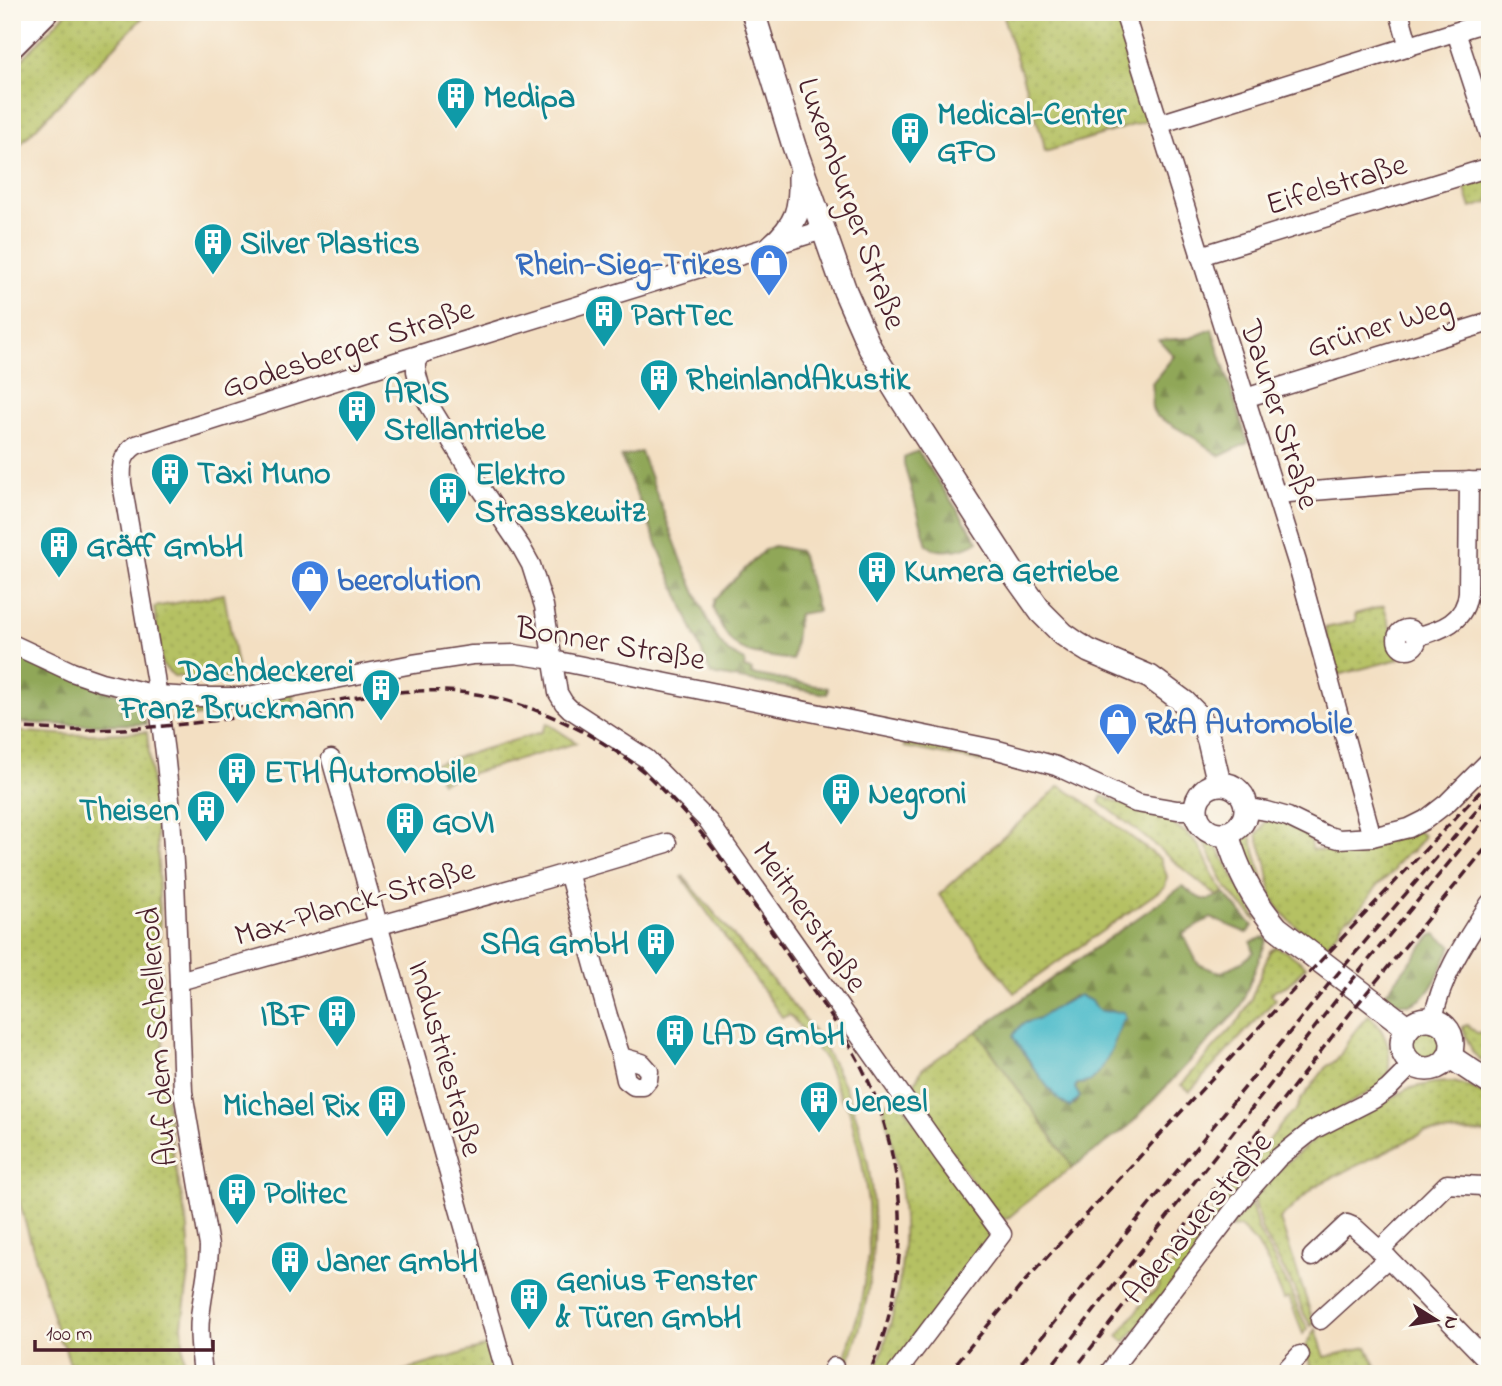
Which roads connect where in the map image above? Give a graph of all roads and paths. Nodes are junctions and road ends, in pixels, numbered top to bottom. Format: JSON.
{"nodes":[{"id":1,"x":44,"y":12,"type":"edge"},
{"id":2,"x":753,"y":12,"type":"edge"},
{"id":3,"x":1124,"y":12,"type":"edge"},
{"id":4,"x":1399,"y":12,"type":"edge"},
{"id":5,"x":1490,"y":21,"type":"edge"},
{"id":6,"x":1456,"y":32,"type":"junction"},
{"id":7,"x":12,"y":44,"type":"edge"},
{"id":8,"x":1409,"y":47,"type":"junction"},
{"id":9,"x":1159,"y":124,"type":"junction"},
{"id":10,"x":1490,"y":136,"type":"edge"},
{"id":11,"x":794,"y":146,"type":"junction"},
{"id":12,"x":1490,"y":167,"type":"edge"},
{"id":13,"x":823,"y":230,"type":"junction"},
{"id":14,"x":772,"y":246,"type":"junction"},
{"id":15,"x":1200,"y":256,"type":"junction"},
{"id":16,"x":1490,"y":322,"type":"edge"},
{"id":17,"x":421,"y":355,"type":"junction"},
{"id":18,"x":1245,"y":398,"type":"junction"},
{"id":19,"x":1469,"y":481,"type":"junction"},
{"id":20,"x":1490,"y":481,"type":"edge"},
{"id":21,"x":1276,"y":494,"type":"junction"},
{"id":22,"x":1416,"y":636,"type":"dead end"},
{"id":23,"x":12,"y":644,"type":"edge"},
{"id":24,"x":553,"y":660,"type":"junction"},
{"id":25,"x":157,"y":695,"type":"junction"},
{"id":26,"x":331,"y":759,"type":"dead end"},
{"id":27,"x":1490,"y":760,"type":"edge"},
{"id":28,"x":1219,"y":783,"type":"junction"},
{"id":29,"x":1247,"y":808,"type":"junction"},
{"id":30,"x":1196,"y":810,"type":"junction"},
{"id":31,"x":1227,"y":834,"type":"junction"},
{"id":32,"x":1372,"y":837,"type":"junction"},
{"id":33,"x":667,"y":843,"type":"dead end"},
{"id":34,"x":568,"y":872,"type":"junction"},
{"id":35,"x":1490,"y":903,"type":"edge"},
{"id":36,"x":377,"y":925,"type":"junction"},
{"id":37,"x":179,"y":981,"type":"junction"},
{"id":38,"x":1433,"y":1020,"type":"junction"},
{"id":39,"x":1408,"y":1028,"type":"junction"},
{"id":40,"x":1450,"y":1056,"type":"junction"},
{"id":41,"x":621,"y":1057,"type":"dead end"},
{"id":42,"x":1412,"y":1065,"type":"junction"},
{"id":43,"x":1490,"y":1083,"type":"edge"},
{"id":44,"x":1490,"y":1194,"type":"edge"},
{"id":45,"x":1383,"y":1254,"type":"junction"},
{"id":46,"x":1312,"y":1257,"type":"dead end"},
{"id":47,"x":1320,"y":1321,"type":"dead end"},
{"id":48,"x":1300,"y":1354,"type":"dead end"},
{"id":49,"x":1490,"y":1363,"type":"edge"},
{"id":50,"x":203,"y":1374,"type":"edge"},
{"id":51,"x":506,"y":1374,"type":"edge"},
{"id":52,"x":896,"y":1374,"type":"edge"},
{"id":53,"x":1108,"y":1374,"type":"edge"},
{"id":54,"x":1282,"y":1374,"type":"edge"}],
"edges":[{"from":1,"to":7,"type":"highway"},
{"from":2,"to":11,"type":"main road","name":"Luxemburger Straße"},
{"from":3,"to":9,"type":"street","name":"Dauner Straße"},
{"from":4,"to":8,"type":"street"},
{"from":5,"to":6,"type":"street"},
{"from":6,"to":8,"type":"street"},
{"from":6,"to":10,"type":"street"},
{"from":8,"to":9,"type":"street"},
{"from":9,"to":15,"type":"street","name":"Dauner Straße"},
{"from":11,"to":13,"type":"main road","name":"Luxemburger Straße"},
{"from":11,"to":14,"type":"main road"},
{"from":12,"to":15,"type":"street","name":"Eifelstraße"},
{"from":13,"to":14,"type":"street","name":"Godesberger Straße"},
{"from":13,"to":28,"type":"main road","name":"Luxemburger Straße"},
{"from":14,"to":17,"type":"street","name":"Godesberger Straße"},
{"from":15,"to":18,"type":"street","name":"Dauner Straße"},
{"from":16,"to":18,"type":"street","name":"Grüner Weg"},
{"from":17,"to":24,"type":"street","name":"Meitnerstraße"},
{"from":17,"to":25,"type":"street","name":"Godesberger Straße"},
{"from":18,"to":21,"type":"street","name":"Dauner Straße"},
{"from":19,"to":20,"type":"street"},
{"from":19,"to":21,"type":"street"},
{"from":19,"to":22,"type":"street"},
{"from":21,"to":32,"type":"street","name":"Dauner Straße"},
{"from":23,"to":25,"type":"street","name":"Bonner Straße"},
{"from":24,"to":25,"type":"street","name":"Bonner Straße"},
{"from":24,"to":30,"type":"street","name":"Bonner Straße"},
{"from":24,"to":52,"type":"street","name":"Meitnerstraße"},
{"from":25,"to":37,"type":"street","name":"Auf dem Schellerod"},
{"from":26,"to":36,"type":"street","name":"Industriestraße"},
{"from":27,"to":32,"type":"street"},
{"from":28,"to":29,"type":"main road"},
{"from":28,"to":30,"type":"main road"},
{"from":29,"to":31,"type":"main road"},
{"from":29,"to":32,"type":"street"},
{"from":30,"to":31,"type":"main road"},
{"from":31,"to":39,"type":"main road"},
{"from":33,"to":34,"type":"street","name":"Max-Planck-Straße"},
{"from":34,"to":36,"type":"street","name":"Max-Planck-Straße"},
{"from":34,"to":41,"type":"street"},
{"from":35,"to":38,"type":"street"},
{"from":36,"to":37,"type":"street","name":"Max-Planck-Straße"},
{"from":36,"to":51,"type":"street","name":"Industriestraße"},
{"from":37,"to":50,"type":"street","name":"Auf dem Schellerod"},
{"from":38,"to":39,"type":"main road"},
{"from":38,"to":40,"type":"main road"},
{"from":39,"to":42,"type":"main road"},
{"from":40,"to":42,"type":"main road"},
{"from":40,"to":43,"type":"main road"},
{"from":42,"to":53,"type":"street","name":"Adenauerstraße"},
{"from":44,"to":45,"type":"street"},
{"from":45,"to":46,"type":"street"},
{"from":45,"to":47,"type":"street"},
{"from":45,"to":49,"type":"street"},
{"from":48,"to":54,"type":"street"}]}
